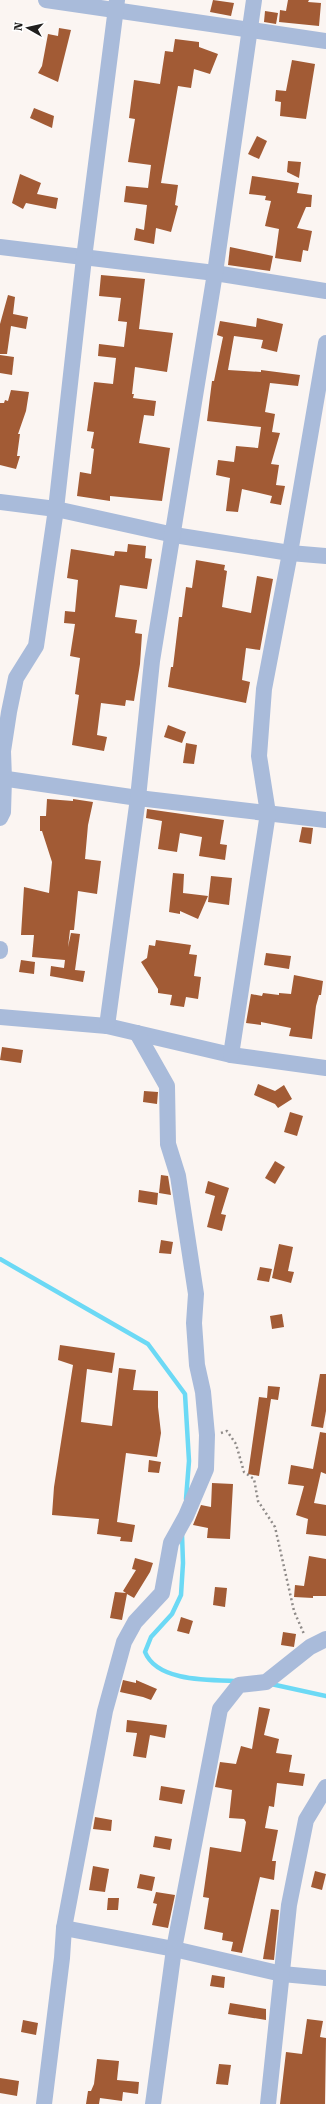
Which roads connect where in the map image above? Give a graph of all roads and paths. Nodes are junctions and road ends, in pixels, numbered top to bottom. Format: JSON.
{"nodes":[{"id":1,"x":46,"y":0,"type":"edge"},
{"id":2,"x":254,"y":0,"type":"edge"},
{"id":3,"x":117,"y":4,"type":"edge"},
{"id":4,"x":251,"y":30,"type":"junction"},
{"id":5,"x":326,"y":41,"type":"edge"},
{"id":6,"x":0,"y":248,"type":"edge"},
{"id":7,"x":84,"y":258,"type":"junction"},
{"id":8,"x":215,"y":273,"type":"junction"},
{"id":9,"x":326,"y":291,"type":"edge"},
{"id":10,"x":326,"y":342,"type":"edge"},
{"id":11,"x":0,"y":502,"type":"edge"},
{"id":12,"x":56,"y":509,"type":"junction"},
{"id":13,"x":174,"y":535,"type":"junction"},
{"id":14,"x":290,"y":553,"type":"junction"},
{"id":15,"x":326,"y":556,"type":"edge"},
{"id":16,"x":2,"y":778,"type":"edge"},
{"id":17,"x":138,"y":798,"type":"junction"},
{"id":18,"x":268,"y":813,"type":"junction"},
{"id":19,"x":0,"y":818,"type":"edge"},
{"id":20,"x":326,"y":820,"type":"edge"},
{"id":21,"x":0,"y":1017,"type":"edge"},
{"id":22,"x":107,"y":1026,"type":"junction"},
{"id":23,"x":137,"y":1033,"type":"junction"},
{"id":24,"x":231,"y":1055,"type":"junction"},
{"id":25,"x":326,"y":1068,"type":"edge"},
{"id":26,"x":207,"y":1435,"type":"junction"},
{"id":27,"x":326,"y":1639,"type":"edge"},
{"id":28,"x":310,"y":1647,"type":"junction"},
{"id":29,"x":326,"y":1787,"type":"edge"},
{"id":30,"x":64,"y":1928,"type":"junction"},
{"id":31,"x":174,"y":1950,"type":"junction"},
{"id":32,"x":282,"y":1974,"type":"junction"},
{"id":33,"x":326,"y":1978,"type":"edge"},
{"id":34,"x":44,"y":2104,"type":"edge"},
{"id":35,"x":153,"y":2104,"type":"edge"},
{"id":36,"x":268,"y":2104,"type":"edge"}],
"edges":[{"from":1,"to":3,"type":"street"},
{"from":2,"to":4,"type":"street"},
{"from":3,"to":4,"type":"street"},
{"from":3,"to":7,"type":"street"},
{"from":4,"to":5,"type":"street"},
{"from":4,"to":8,"type":"street"},
{"from":6,"to":7,"type":"street"},
{"from":7,"to":8,"type":"street"},
{"from":7,"to":12,"type":"street"},
{"from":8,"to":9,"type":"street"},
{"from":8,"to":13,"type":"street"},
{"from":10,"to":14,"type":"street"},
{"from":11,"to":12,"type":"street"},
{"from":12,"to":13,"type":"street"},
{"from":12,"to":16,"type":"street"},
{"from":13,"to":14,"type":"street"},
{"from":13,"to":17,"type":"street"},
{"from":14,"to":15,"type":"street"},
{"from":14,"to":18,"type":"street"},
{"from":16,"to":17,"type":"street"},
{"from":16,"to":19,"type":"street"},
{"from":17,"to":18,"type":"street"},
{"from":17,"to":22,"type":"street"},
{"from":18,"to":20,"type":"street"},
{"from":18,"to":24,"type":"street"},
{"from":21,"to":22,"type":"street"},
{"from":22,"to":23,"type":"street"},
{"from":23,"to":24,"type":"street"},
{"from":23,"to":26,"type":"street"},
{"from":24,"to":25,"type":"street"},
{"from":26,"to":28,"type":"path"},
{"from":26,"to":30,"type":"street"},
{"from":27,"to":28,"type":"street"},
{"from":28,"to":31,"type":"street"},
{"from":29,"to":32,"type":"street"},
{"from":30,"to":31,"type":"street"},
{"from":30,"to":34,"type":"street"},
{"from":31,"to":32,"type":"street"},
{"from":31,"to":35,"type":"street"},
{"from":32,"to":33,"type":"street"},
{"from":32,"to":36,"type":"street"}]}
